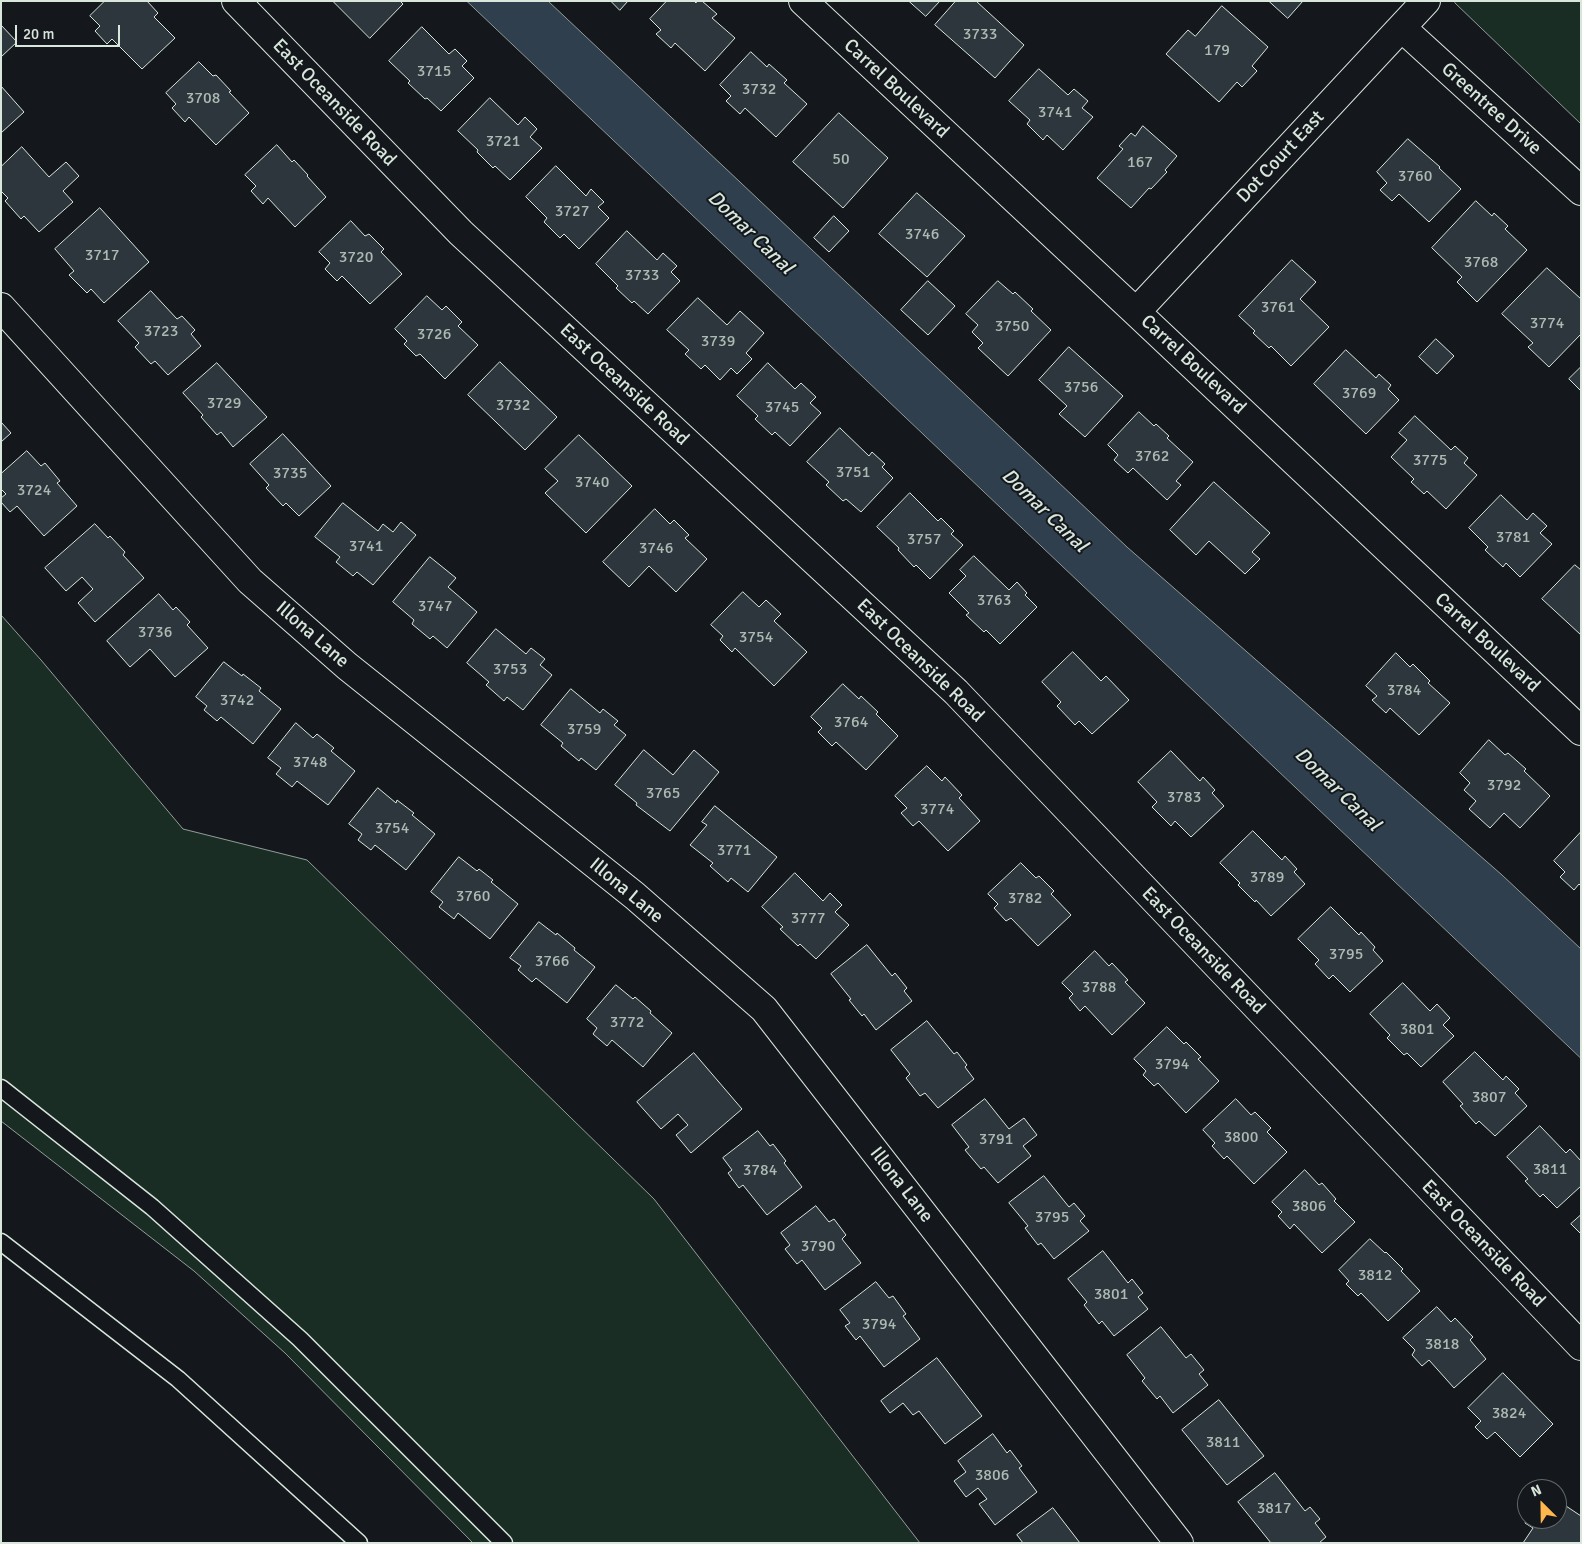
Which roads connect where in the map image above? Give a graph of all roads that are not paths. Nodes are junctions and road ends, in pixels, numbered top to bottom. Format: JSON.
{"nodes":[{"id":1,"x":236,"y":1,"type":"edge"},
{"id":2,"x":802,"y":1,"type":"edge"},
{"id":3,"x":1426,"y":1,"type":"edge"},
{"id":4,"x":1402,"y":28,"type":"junction"},
{"id":5,"x":1581,"y":191,"type":"edge"},
{"id":6,"x":1,"y":307,"type":"edge"},
{"id":7,"x":1136,"y":312,"type":"junction"},
{"id":8,"x":1581,"y":731,"type":"edge"},
{"id":9,"x":1,"y":1088,"type":"edge"},
{"id":10,"x":1,"y":1242,"type":"edge"},
{"id":11,"x":1581,"y":1346,"type":"edge"},
{"id":12,"x":359,"y":1543,"type":"edge"},
{"id":13,"x":504,"y":1543,"type":"edge"},
{"id":14,"x":1179,"y":1543,"type":"edge"}],
"edges":[{"from":1,"to":11,"type":"street","name":"East Oceanside Road"},
{"from":2,"to":7,"type":"street","name":"Carrel Boulevard"},
{"from":3,"to":4,"type":"street","name":"Dot Court East"},
{"from":4,"to":5,"type":"street","name":"Greentree Drive"},
{"from":4,"to":7,"type":"street","name":"Dot Court East"},
{"from":6,"to":14,"type":"street","name":"Illona Lane"},
{"from":7,"to":8,"type":"street","name":"Carrel Boulevard"},
{"from":9,"to":13,"type":"lane"},
{"from":10,"to":12,"type":"lane"}]}
